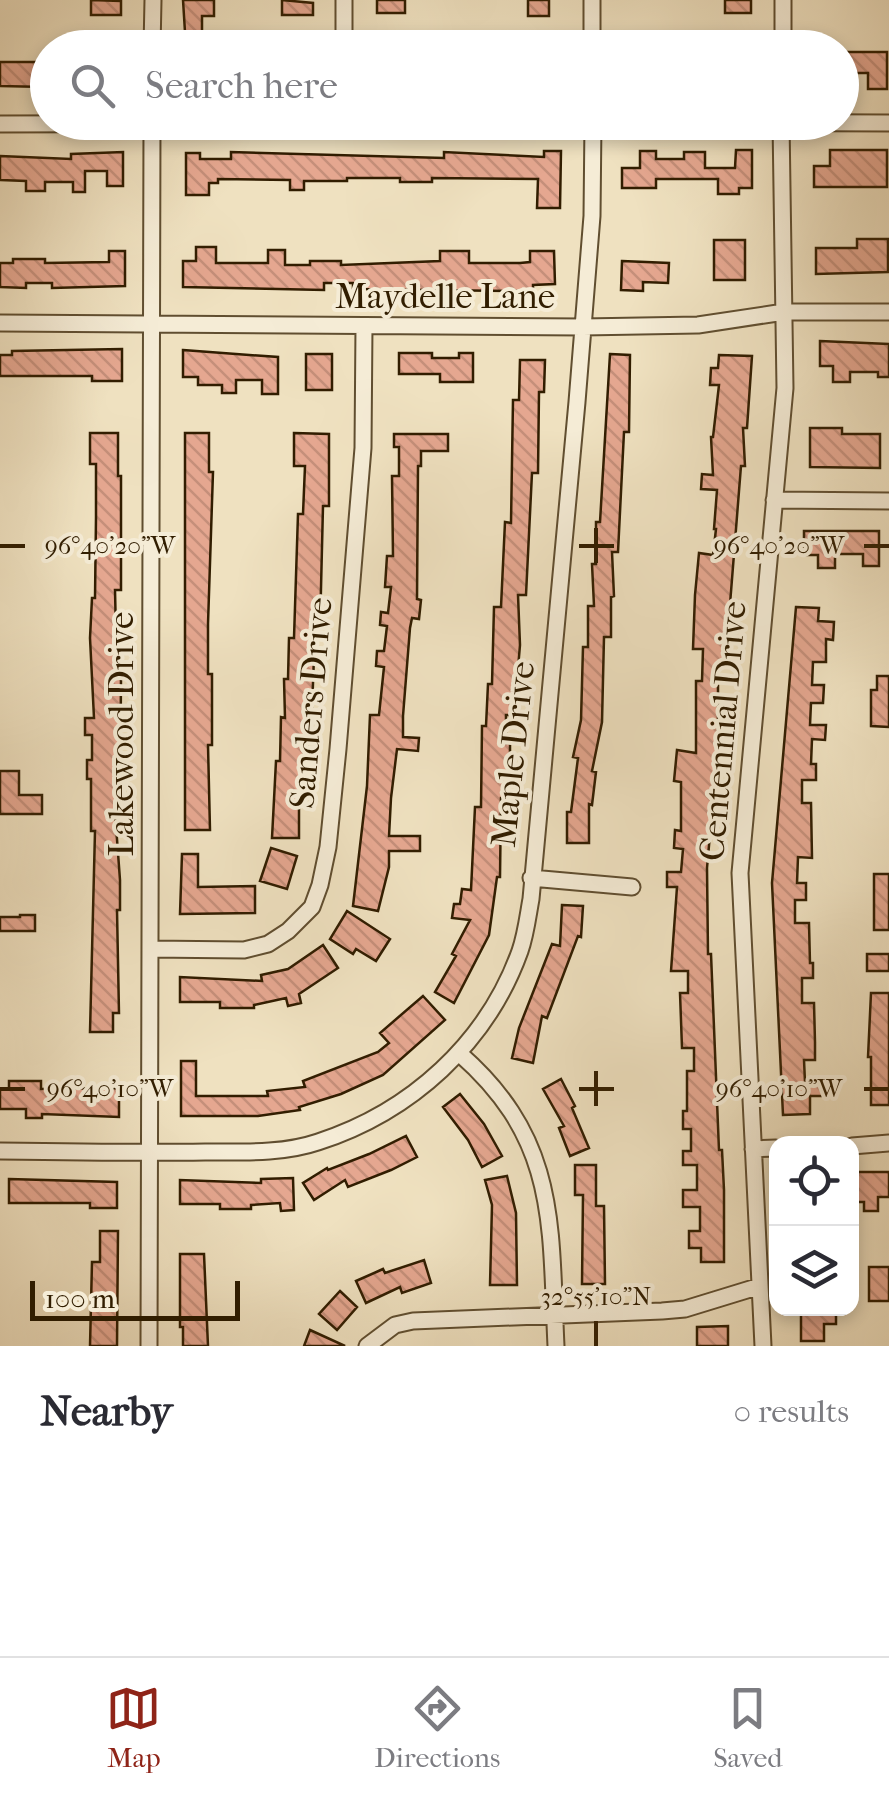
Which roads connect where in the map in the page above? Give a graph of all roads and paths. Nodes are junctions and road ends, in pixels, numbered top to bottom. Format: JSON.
{"nodes":[{"id":1,"x":153,"y":0,"type":"edge"},
{"id":2,"x":344,"y":0,"type":"edge"},
{"id":3,"x":592,"y":0,"type":"edge"},
{"id":4,"x":783,"y":0,"type":"edge"},
{"id":5,"x":152,"y":30,"type":"edge"},
{"id":6,"x":344,"y":30,"type":"edge"},
{"id":7,"x":592,"y":30,"type":"edge"},
{"id":8,"x":782,"y":30,"type":"edge"},
{"id":9,"x":859,"y":123,"type":"edge"},
{"id":10,"x":889,"y":123,"type":"edge"},
{"id":11,"x":0,"y":124,"type":"edge"},
{"id":12,"x":30,"y":124,"type":"edge"},
{"id":13,"x":152,"y":140,"type":"edge"},
{"id":14,"x":593,"y":140,"type":"edge"},
{"id":15,"x":782,"y":140,"type":"edge"},
{"id":16,"x":784,"y":312,"type":"junction"},
{"id":17,"x":889,"y":312,"type":"edge"},
{"id":18,"x":0,"y":323,"type":"edge"},
{"id":19,"x":152,"y":323,"type":"junction"},
{"id":20,"x":364,"y":326,"type":"junction"},
{"id":21,"x":583,"y":328,"type":"junction"},
{"id":22,"x":774,"y":500,"type":"junction"},
{"id":23,"x":889,"y":501,"type":"edge"},
{"id":24,"x":531,"y":878,"type":"junction"},
{"id":25,"x":632,"y":887,"type":"dead end"},
{"id":26,"x":150,"y":948,"type":"junction"},
{"id":27,"x":460,"y":1054,"type":"junction"},
{"id":28,"x":889,"y":1143,"type":"edge"},
{"id":29,"x":859,"y":1145,"type":"edge"},
{"id":30,"x":753,"y":1148,"type":"junction"},
{"id":31,"x":769,"y":1148,"type":"edge"},
{"id":32,"x":0,"y":1151,"type":"edge"},
{"id":33,"x":150,"y":1153,"type":"junction"},
{"id":34,"x":760,"y":1286,"type":"junction"},
{"id":35,"x":554,"y":1318,"type":"junction"},
{"id":36,"x":149,"y":1346,"type":"edge"},
{"id":37,"x":367,"y":1346,"type":"edge"},
{"id":38,"x":556,"y":1346,"type":"edge"},
{"id":39,"x":763,"y":1346,"type":"edge"}],
"edges":[{"from":1,"to":5,"type":"street"},
{"from":2,"to":6,"type":"street"},
{"from":3,"to":7,"type":"street"},
{"from":4,"to":8,"type":"street"},
{"from":9,"to":10,"type":"street"},
{"from":11,"to":12,"type":"street"},
{"from":13,"to":19,"type":"street","name":"Lakewood Drive"},
{"from":14,"to":21,"type":"street","name":"Maple Drive"},
{"from":15,"to":16,"type":"street","name":"Centennial Drive"},
{"from":16,"to":17,"type":"street","name":"Maydelle Lane"},
{"from":16,"to":21,"type":"street","name":"Maydelle Lane"},
{"from":16,"to":22,"type":"street","name":"Centennial Drive"},
{"from":18,"to":19,"type":"street","name":"Maydelle Lane"},
{"from":19,"to":20,"type":"street","name":"Maydelle Lane"},
{"from":19,"to":26,"type":"street","name":"Lakewood Drive"},
{"from":20,"to":21,"type":"street","name":"Maydelle Lane"},
{"from":20,"to":26,"type":"street","name":"Sanders Drive"},
{"from":21,"to":24,"type":"street","name":"Maple Drive"},
{"from":22,"to":23,"type":"street"},
{"from":22,"to":30,"type":"street","name":"Centennial Drive"},
{"from":24,"to":25,"type":"street"},
{"from":24,"to":27,"type":"street","name":"Maple Drive"},
{"from":26,"to":33,"type":"street","name":"Lakewood Drive"},
{"from":27,"to":33,"type":"street","name":"Maple Drive"},
{"from":27,"to":35,"type":"street"},
{"from":28,"to":29,"type":"street"},
{"from":30,"to":31,"type":"street"},
{"from":30,"to":34,"type":"street","name":"Centennial Drive"},
{"from":32,"to":33,"type":"street","name":"Maple Drive"},
{"from":33,"to":36,"type":"street","name":"Lakewood Drive"},
{"from":34,"to":35,"type":"street"},
{"from":34,"to":39,"type":"street","name":"Centennial Drive"},
{"from":35,"to":37,"type":"street"},
{"from":35,"to":38,"type":"street"}]}
